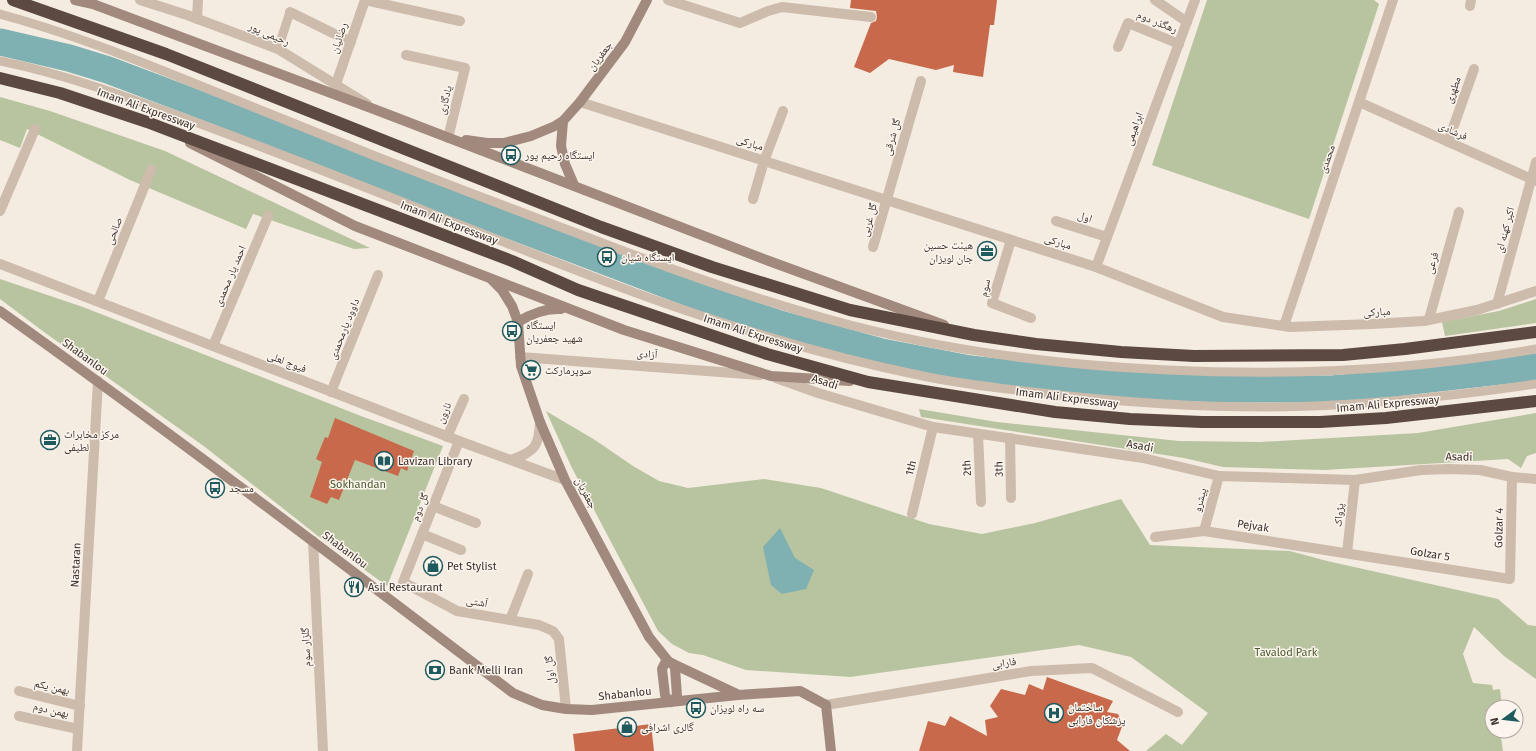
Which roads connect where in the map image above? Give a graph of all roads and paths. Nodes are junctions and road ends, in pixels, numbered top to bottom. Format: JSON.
{"nodes":[{"id":1,"x":13,"y":0,"type":"edge"},
{"id":2,"x":75,"y":0,"type":"edge"},
{"id":3,"x":140,"y":0,"type":"edge"},
{"id":4,"x":198,"y":0,"type":"edge"},
{"id":5,"x":365,"y":0,"type":"edge"},
{"id":6,"x":647,"y":0,"type":"edge"},
{"id":7,"x":668,"y":0,"type":"edge"},
{"id":8,"x":1154,"y":0,"type":"edge"},
{"id":9,"x":1195,"y":0,"type":"edge"},
{"id":10,"x":1393,"y":0,"type":"edge"},
{"id":11,"x":290,"y":12,"type":"joint"},
{"id":12,"x":0,"y":14,"type":"edge"},
{"id":13,"x":871,"y":17,"type":"dead end"},
{"id":14,"x":197,"y":19,"type":"junction"},
{"id":15,"x":460,"y":21,"type":"dead end"},
{"id":16,"x":1187,"y":22,"type":"junction"},
{"id":17,"x":351,"y":42,"type":"junction"},
{"id":18,"x":1179,"y":44,"type":"junction"},
{"id":19,"x":1118,"y":47,"type":"dead end"},
{"id":20,"x":278,"y":49,"type":"junction"},
{"id":21,"x":406,"y":55,"type":"dead end"},
{"id":22,"x":0,"y":61,"type":"edge"},
{"id":23,"x":1474,"y":69,"type":"dead end"},
{"id":24,"x":0,"y":78,"type":"edge"},
{"id":25,"x":920,"y":81,"type":"dead end"},
{"id":26,"x":336,"y":84,"type":"junction"},
{"id":27,"x":580,"y":102,"type":"junction"},
{"id":28,"x":1359,"y":102,"type":"junction"},
{"id":29,"x":379,"y":111,"type":"junction"},
{"id":30,"x":783,"y":111,"type":"dead end"},
{"id":31,"x":563,"y":121,"type":"junction"},
{"id":32,"x":147,"y":122,"type":"junction"},
{"id":33,"x":35,"y":129,"type":"dead end"},
{"id":34,"x":448,"y":138,"type":"junction"},
{"id":35,"x":1448,"y":142,"type":"junction"},
{"id":36,"x":764,"y":161,"type":"junction"},
{"id":37,"x":1536,"y":162,"type":"edge"},
{"id":38,"x":151,"y":170,"type":"dead end"},
{"id":39,"x":1534,"y":180,"type":"edge"},
{"id":40,"x":574,"y":185,"type":"junction"},
{"id":41,"x":753,"y":199,"type":"dead end"},
{"id":42,"x":887,"y":200,"type":"junction"},
{"id":43,"x":0,"y":211,"type":"edge"},
{"id":44,"x":1459,"y":212,"type":"dead end"},
{"id":45,"x":268,"y":216,"type":"dead end"},
{"id":46,"x":1056,"y":221,"type":"dead end"},
{"id":47,"x":1107,"y":237,"type":"junction"},
{"id":48,"x":1011,"y":240,"type":"junction"},
{"id":49,"x":873,"y":247,"type":"dead end"},
{"id":50,"x":0,"y":264,"type":"edge"},
{"id":51,"x":1096,"y":267,"type":"junction"},
{"id":52,"x":378,"y":275,"type":"dead end"},
{"id":53,"x":489,"y":277,"type":"junction"},
{"id":54,"x":1536,"y":291,"type":"edge"},
{"id":55,"x":98,"y":301,"type":"junction"},
{"id":56,"x":1497,"y":304,"type":"junction"},
{"id":57,"x":569,"y":310,"type":"junction"},
{"id":58,"x":0,"y":312,"type":"edge"},
{"id":59,"x":1031,"y":318,"type":"dead end"},
{"id":60,"x":1429,"y":320,"type":"junction"},
{"id":61,"x":518,"y":322,"type":"junction"},
{"id":62,"x":1284,"y":326,"type":"junction"},
{"id":63,"x":1536,"y":332,"type":"edge"},
{"id":64,"x":974,"y":335,"type":"junction"},
{"id":65,"x":213,"y":346,"type":"junction"},
{"id":66,"x":1536,"y":349,"type":"edge"},
{"id":67,"x":520,"y":357,"type":"junction"},
{"id":68,"x":771,"y":376,"type":"junction"},
{"id":69,"x":98,"y":381,"type":"junction"},
{"id":70,"x":868,"y":382,"type":"junction"},
{"id":71,"x":1536,"y":384,"type":"edge"},
{"id":72,"x":331,"y":392,"type":"junction"},
{"id":73,"x":464,"y":399,"type":"dead end"},
{"id":74,"x":1536,"y":401,"type":"edge"},
{"id":75,"x":540,"y":422,"type":"junction"},
{"id":76,"x":933,"y":428,"type":"junction"},
{"id":77,"x":978,"y":434,"type":"junction"},
{"id":78,"x":447,"y":436,"type":"junction"},
{"id":79,"x":1010,"y":438,"type":"junction"},
{"id":80,"x":459,"y":441,"type":"junction"},
{"id":81,"x":511,"y":460,"type":"junction"},
{"id":82,"x":1219,"y":476,"type":"junction"},
{"id":83,"x":1512,"y":477,"type":"junction"},
{"id":84,"x":1536,"y":479,"type":"edge"},
{"id":85,"x":565,"y":480,"type":"junction"},
{"id":86,"x":1355,"y":480,"type":"junction"},
{"id":87,"x":1011,"y":498,"type":"dead end"},
{"id":88,"x":981,"y":502,"type":"dead end"},
{"id":89,"x":433,"y":506,"type":"junction"},
{"id":90,"x":912,"y":514,"type":"dead end"},
{"id":91,"x":476,"y":523,"type":"dead end"},
{"id":92,"x":1204,"y":531,"type":"junction"},
{"id":93,"x":422,"y":534,"type":"junction"},
{"id":94,"x":1155,"y":537,"type":"dead end"},
{"id":95,"x":313,"y":541,"type":"junction"},
{"id":96,"x":461,"y":550,"type":"dead end"},
{"id":97,"x":1347,"y":553,"type":"junction"},
{"id":98,"x":528,"y":574,"type":"dead end"},
{"id":99,"x":1510,"y":579,"type":"joint"},
{"id":100,"x":403,"y":582,"type":"joint"},
{"id":101,"x":510,"y":620,"type":"junction"},
{"id":102,"x":553,"y":631,"type":"joint"},
{"id":103,"x":669,"y":662,"type":"junction"},
{"id":104,"x":19,"y":691,"type":"dead end"},
{"id":105,"x":738,"y":694,"type":"junction"},
{"id":106,"x":671,"y":702,"type":"junction"},
{"id":107,"x":826,"y":705,"type":"junction"},
{"id":108,"x":80,"y":706,"type":"junction"},
{"id":109,"x":566,"y":709,"type":"junction"},
{"id":110,"x":1178,"y":712,"type":"dead end"},
{"id":111,"x":19,"y":716,"type":"dead end"},
{"id":112,"x":78,"y":729,"type":"junction"},
{"id":113,"x":77,"y":751,"type":"edge"},
{"id":114,"x":323,"y":751,"type":"edge"},
{"id":115,"x":831,"y":751,"type":"edge"}],
"edges":[{"from":1,"to":64,"type":"highway"},
{"from":2,"to":29,"type":"main road"},
{"from":3,"to":14,"type":"street","name":"رحیمی پور"},
{"from":4,"to":14,"type":"street"},
{"from":5,"to":15,"type":"street"},
{"from":5,"to":17,"type":"street","name":"رضائیان"},
{"from":6,"to":27,"type":"main road","name":"جعفریان"},
{"from":7,"to":13,"type":"street"},
{"from":8,"to":16,"type":"street"},
{"from":9,"to":16,"type":"street","name":"ابراهیمی"},
{"from":10,"to":28,"type":"street","name":"محمدی"},
{"from":11,"to":17,"type":"street"},
{"from":11,"to":20,"type":"lane"},
{"from":12,"to":66,"type":"lane"},
{"from":14,"to":20,"type":"street","name":"رحیمی پور"},
{"from":16,"to":18,"type":"street","name":"ابراهیمی"},
{"from":17,"to":26,"type":"street","name":"رضائیان"},
{"from":18,"to":19,"type":"street","name":"رهگذر دوم"},
{"from":18,"to":47,"type":"street","name":"ابراهیمی"},
{"from":20,"to":26,"type":"street","name":"رحیمی پور"},
{"from":21,"to":34,"type":"street","name":"یادگاری"},
{"from":22,"to":71,"type":"lane"},
{"from":23,"to":35,"type":"street","name":"مطهری"},
{"from":24,"to":32,"type":"highway","name":"Imam Ali Expressway"},
{"from":25,"to":42,"type":"street","name":"گل شرقی"},
{"from":26,"to":29,"type":"street","name":"رحیمی پور"},
{"from":27,"to":31,"type":"main road","name":"جعفریان"},
{"from":27,"to":36,"type":"street","name":"مبارکی"},
{"from":28,"to":35,"type":"street","name":"فرشادی"},
{"from":28,"to":62,"type":"street","name":"محمدی"},
{"from":29,"to":34,"type":"main road"},
{"from":30,"to":36,"type":"street"},
{"from":31,"to":34,"type":"main road","name":"جعفریان"},
{"from":31,"to":40,"type":"main road"},
{"from":32,"to":53,"type":"main road"},
{"from":32,"to":70,"type":"highway","name":"Imam Ali Expressway"},
{"from":33,"to":43,"type":"street"},
{"from":34,"to":40,"type":"main road"},
{"from":35,"to":39,"type":"street","name":"فرشادی"},
{"from":36,"to":41,"type":"street"},
{"from":36,"to":42,"type":"street","name":"مبارکی"},
{"from":37,"to":39,"type":"street","name":"اکبر کهنه ای"},
{"from":38,"to":55,"type":"street","name":"صالحی"},
{"from":39,"to":56,"type":"street","name":"اکبر کهنه ای"},
{"from":40,"to":64,"type":"main road"},
{"from":42,"to":48,"type":"street","name":"مبارکی"},
{"from":42,"to":49,"type":"street","name":"گل غربی"},
{"from":44,"to":60,"type":"street","name":"فرعی"},
{"from":45,"to":65,"type":"street","name":"احمد یار محمدی"},
{"from":46,"to":47,"type":"street","name":"اول"},
{"from":47,"to":51,"type":"street","name":"ابراهیمی"},
{"from":48,"to":51,"type":"street","name":"مبارکی"},
{"from":48,"to":59,"type":"street","name":"سوم"},
{"from":50,"to":55,"type":"street","name":"فیوج لعلی"},
{"from":51,"to":62,"type":"street","name":"مبارکی"},
{"from":52,"to":72,"type":"street","name":"داوود یارمحمدی"},
{"from":53,"to":57,"type":"main road"},
{"from":53,"to":61,"type":"main road","name":"جعفریان"},
{"from":54,"to":56,"type":"street","name":"مبارکی"},
{"from":55,"to":65,"type":"street","name":"فیوج لعلی"},
{"from":56,"to":60,"type":"street","name":"مبارکی"},
{"from":57,"to":61,"type":"main road"},
{"from":57,"to":68,"type":"main road"},
{"from":58,"to":69,"type":"main road","name":"Shabanlou"},
{"from":60,"to":62,"type":"street","name":"مبارکی"},
{"from":61,"to":67,"type":"main road","name":"جعفریان"},
{"from":63,"to":64,"type":"highway"},
{"from":65,"to":72,"type":"street","name":"فیوج لعلی"},
{"from":67,"to":68,"type":"street","name":"آزادی"},
{"from":67,"to":75,"type":"main road","name":"جعفریان"},
{"from":68,"to":70,"type":"main road"},
{"from":68,"to":76,"type":"street","name":"Asadi"},
{"from":69,"to":95,"type":"main road","name":"Shabanlou"},
{"from":69,"to":108,"type":"street","name":"Nastaran"},
{"from":70,"to":74,"type":"highway","name":"Imam Ali Expressway"},
{"from":72,"to":78,"type":"street","name":"فیوج لعلی"},
{"from":73,"to":78,"type":"street","name":"نارون"},
{"from":75,"to":81,"type":"street"},
{"from":75,"to":85,"type":"main road","name":"جعفریان"},
{"from":76,"to":77,"type":"street","name":"Asadi"},
{"from":76,"to":90,"type":"street","name":"1th"},
{"from":77,"to":79,"type":"street","name":"Asadi"},
{"from":77,"to":88,"type":"street","name":"2th"},
{"from":78,"to":80,"type":"street","name":"فیوج لعلی"},
{"from":79,"to":82,"type":"street","name":"Asadi"},
{"from":79,"to":87,"type":"street","name":"3th"},
{"from":80,"to":81,"type":"street","name":"فیوج لعلی"},
{"from":80,"to":89,"type":"street","name":"گل دوم"},
{"from":81,"to":85,"type":"street","name":"فیوج لعلی"},
{"from":82,"to":86,"type":"street","name":"Asadi"},
{"from":82,"to":92,"type":"street","name":"پیشرو"},
{"from":83,"to":84,"type":"street","name":"Asadi"},
{"from":83,"to":86,"type":"street","name":"Asadi"},
{"from":83,"to":99,"type":"street","name":"Golzar 4"},
{"from":85,"to":103,"type":"main road","name":"جعفریان"},
{"from":86,"to":97,"type":"street","name":"پژواک"},
{"from":89,"to":91,"type":"street"},
{"from":89,"to":93,"type":"street","name":"گل دوم"},
{"from":92,"to":94,"type":"street","name":"Pejvak"},
{"from":92,"to":97,"type":"street","name":"Pejvak"},
{"from":93,"to":96,"type":"street"},
{"from":93,"to":100,"type":"street","name":"گل دوم"},
{"from":95,"to":109,"type":"main road","name":"Shabanlou"},
{"from":95,"to":114,"type":"street","name":"گلزار سوم"},
{"from":97,"to":99,"type":"street","name":"Golzar 5"},
{"from":98,"to":101,"type":"street"},
{"from":100,"to":101,"type":"street","name":"آشتی"},
{"from":101,"to":102,"type":"street","name":"آشتی"},
{"from":102,"to":109,"type":"street","name":"گل اول"},
{"from":103,"to":105,"type":"main road"},
{"from":103,"to":106,"type":"main road"},
{"from":104,"to":108,"type":"street","name":"بهمن یکم"},
{"from":105,"to":106,"type":"main road","name":"Shabanlou"},
{"from":105,"to":107,"type":"main road","name":"Shabanlou"},
{"from":106,"to":109,"type":"main road","name":"Shabanlou"},
{"from":107,"to":110,"type":"street","name":"فارابی"},
{"from":107,"to":115,"type":"main road"},
{"from":108,"to":112,"type":"street","name":"Nastaran"},
{"from":111,"to":112,"type":"street","name":"بهمن دوم"},
{"from":112,"to":113,"type":"street","name":"Nastaran"}]}
